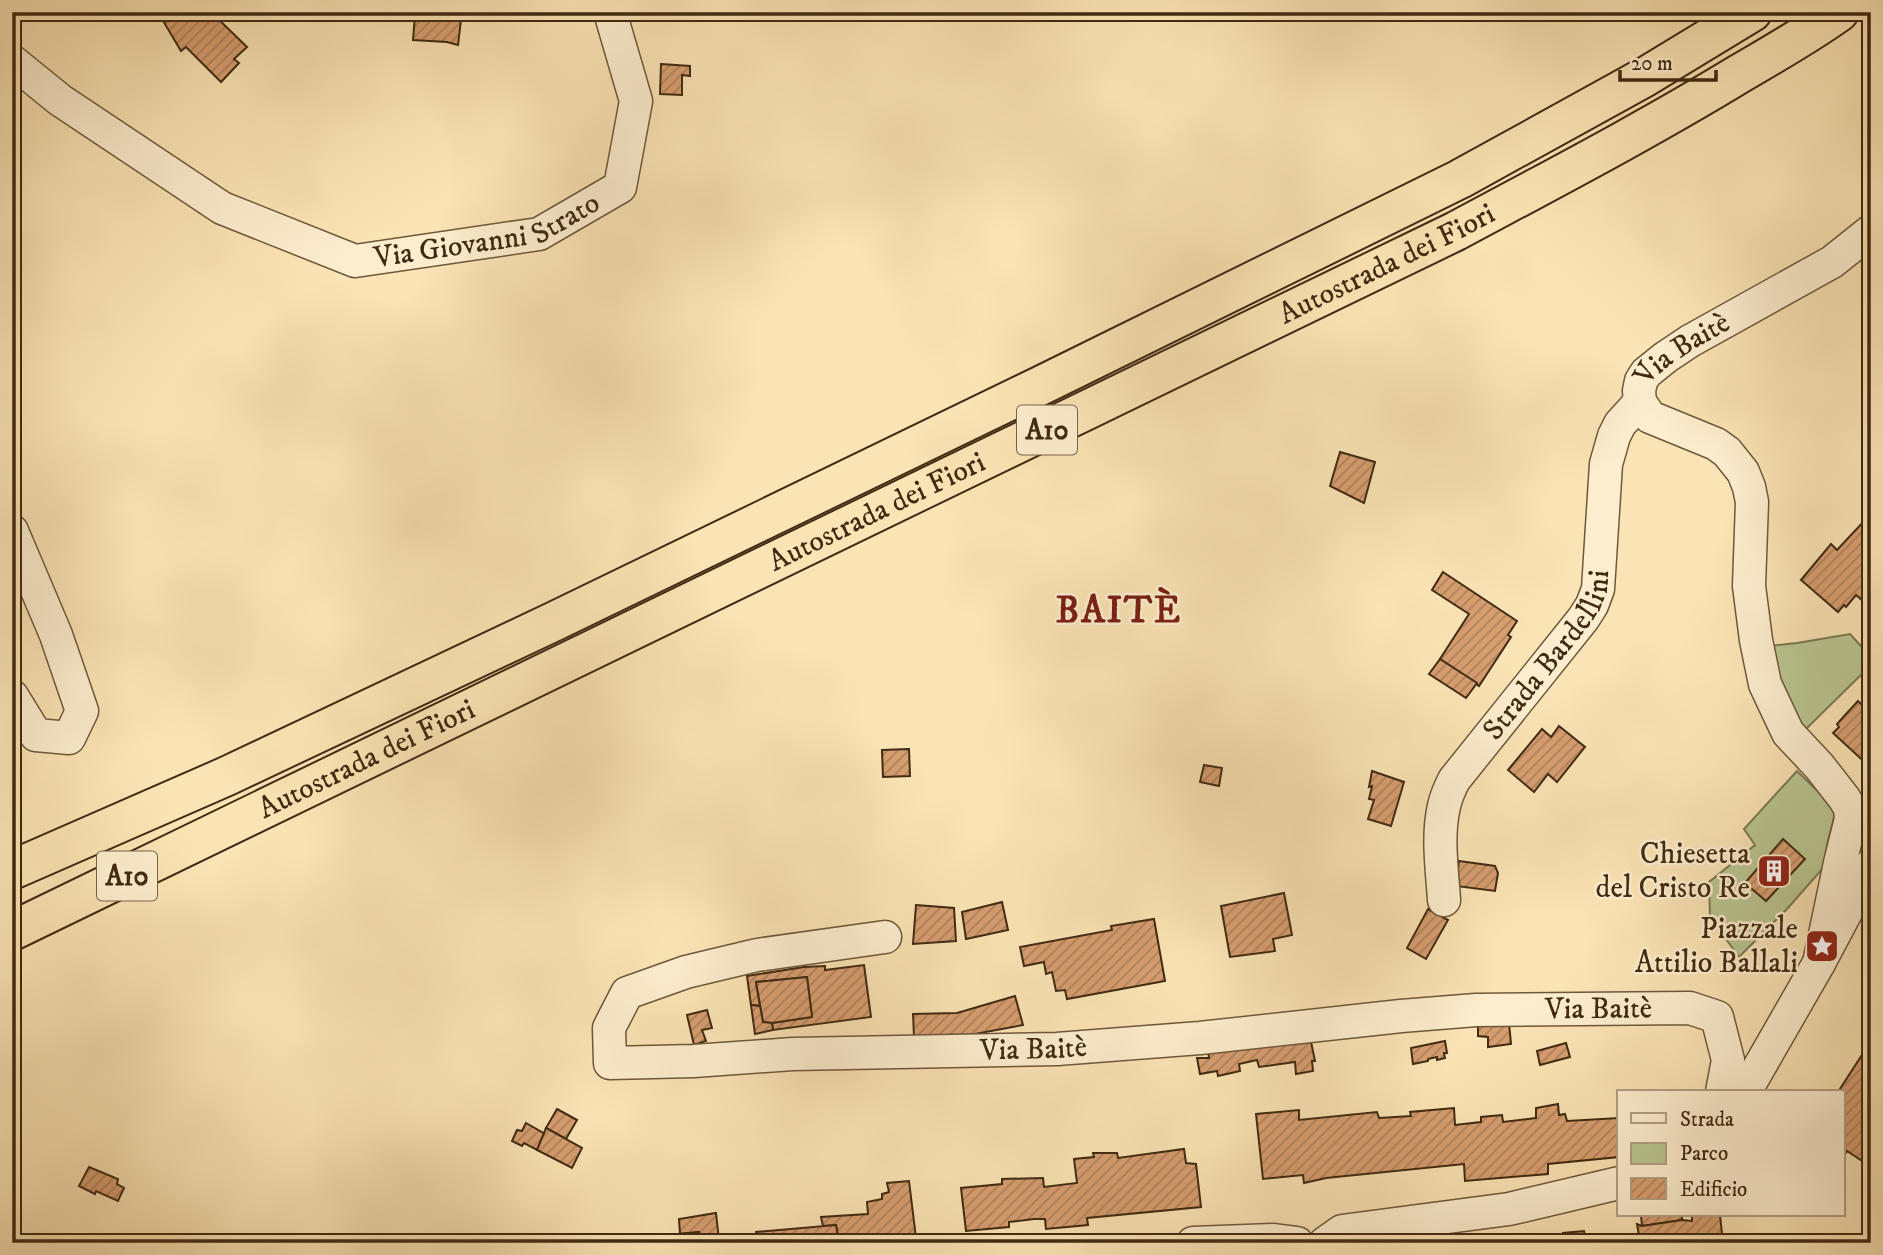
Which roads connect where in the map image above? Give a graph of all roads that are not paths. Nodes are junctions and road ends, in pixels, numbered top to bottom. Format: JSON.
{"nodes":[{"id":1,"x":610,"y":12,"type":"edge"},
{"id":2,"x":1752,"y":12,"type":"edge"},
{"id":3,"x":1839,"y":12,"type":"edge"},
{"id":4,"x":12,"y":61,"type":"edge"},
{"id":5,"x":1871,"y":231,"type":"edge"},
{"id":6,"x":1640,"y":402,"type":"junction"},
{"id":7,"x":12,"y":531,"type":"edge"},
{"id":8,"x":12,"y":696,"type":"edge"},
{"id":9,"x":1871,"y":865,"type":"edge"},
{"id":10,"x":12,"y":870,"type":"edge"},
{"id":11,"x":1444,"y":900,"type":"dead end"},
{"id":12,"x":12,"y":931,"type":"edge"},
{"id":13,"x":885,"y":937,"type":"dead end"},
{"id":14,"x":1819,"y":963,"type":"junction"},
{"id":15,"x":1723,"y":1090,"type":"edge"},
{"id":16,"x":1745,"y":1090,"type":"edge"},
{"id":17,"x":1617,"y":1183,"type":"edge"},
{"id":18,"x":1193,"y":1243,"type":"edge"},
{"id":19,"x":1297,"y":1243,"type":"edge"},
{"id":20,"x":1325,"y":1243,"type":"edge"}],
"edges":[{"from":1,"to":4,"type":"street","name":"Via Giovanni Strato"},
{"from":2,"to":10,"type":"highway","name":"Autostrada dei Fiori","number":"A10"},
{"from":3,"to":12,"type":"highway","name":"Autostrada dei Fiori","number":"A10"},
{"from":5,"to":6,"type":"street","name":"Via Baitè"},
{"from":6,"to":11,"type":"street","name":"Strada Bardellini"},
{"from":6,"to":14,"type":"street","name":"Via Baitè"},
{"from":7,"to":8,"type":"street"},
{"from":9,"to":14,"type":"street","name":"Via Baitè"},
{"from":13,"to":15,"type":"street","name":"Via Baitè"},
{"from":14,"to":16,"type":"street","name":"Via Baitè"},
{"from":17,"to":20,"type":"street"},
{"from":18,"to":19,"type":"street"}]}
